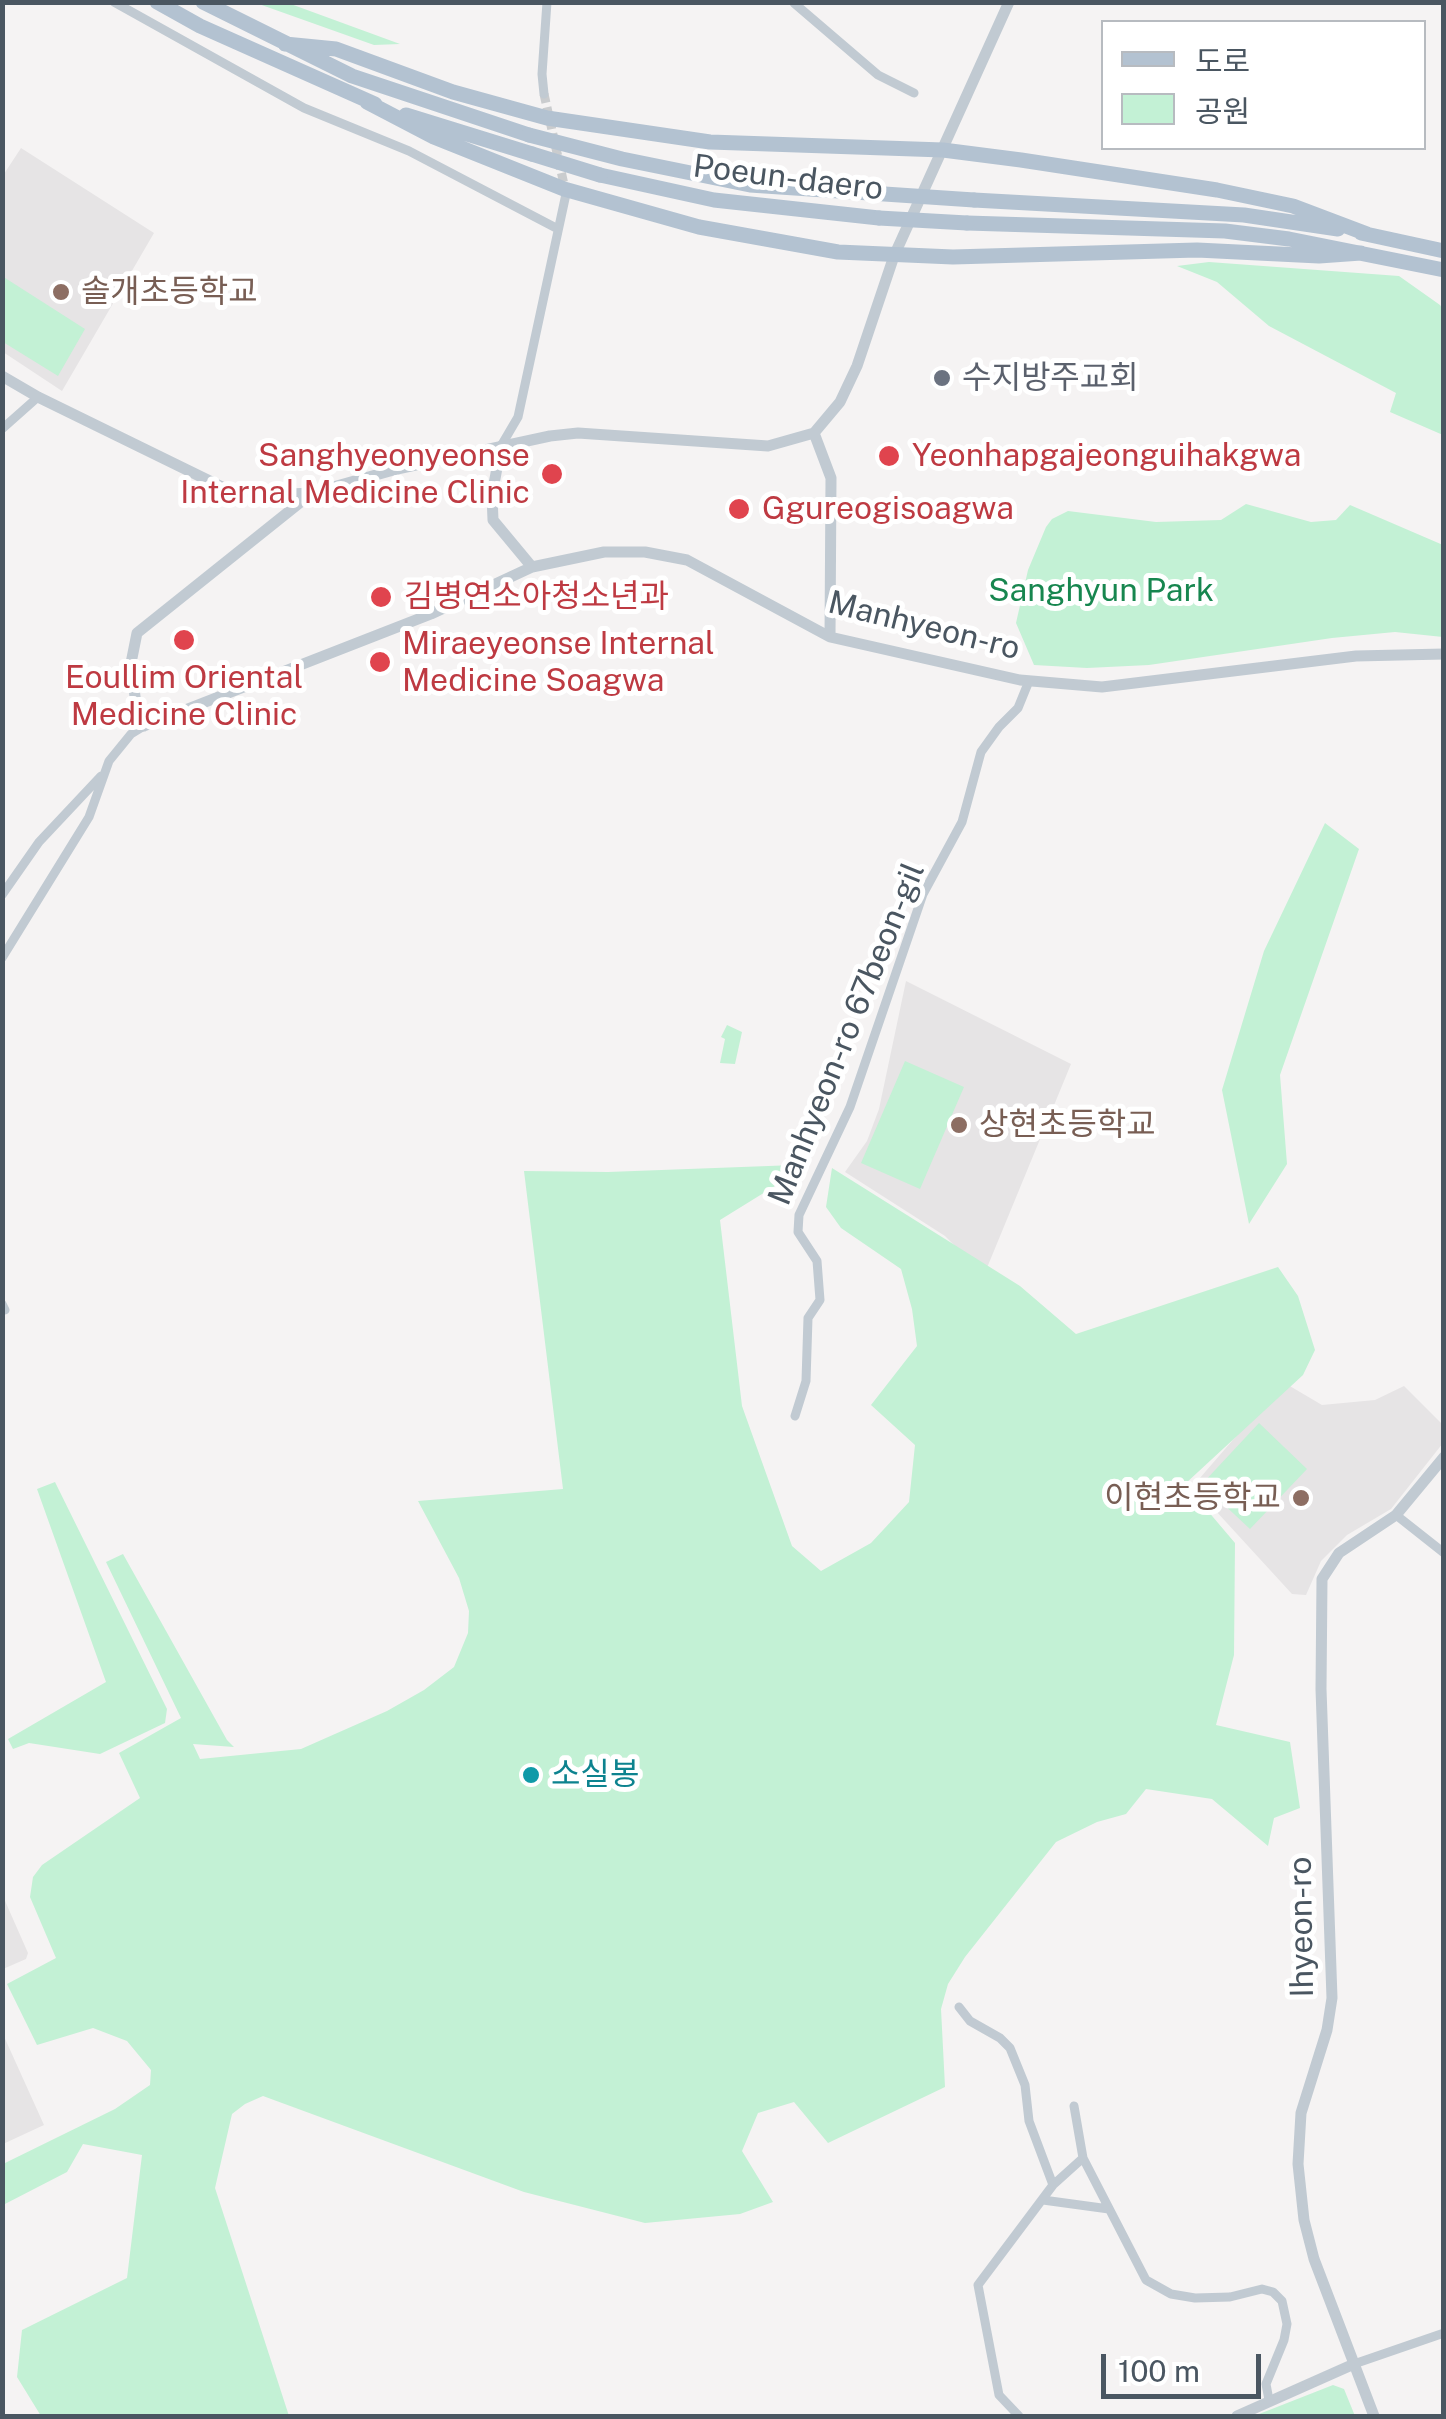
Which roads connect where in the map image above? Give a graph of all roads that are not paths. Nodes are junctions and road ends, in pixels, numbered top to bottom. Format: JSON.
{"nodes":[{"id":1,"x":114,"y":2,"type":"edge"},
{"id":2,"x":157,"y":2,"type":"edge"},
{"id":3,"x":203,"y":2,"type":"edge"},
{"id":4,"x":547,"y":2,"type":"edge"},
{"id":5,"x":1009,"y":2,"type":"edge"},
{"id":6,"x":794,"y":3,"type":"edge"},
{"id":7,"x":286,"y":44,"type":"junction"},
{"id":8,"x":914,"y":93,"type":"dead end"},
{"id":9,"x":544,"y":94,"type":"tunnel mouth"},
{"id":10,"x":367,"y":102,"type":"junction"},
{"id":11,"x":942,"y":150,"type":"junction"},
{"id":12,"x":554,"y":186,"type":"junction"},
{"id":13,"x":558,"y":228,"type":"junction"},
{"id":14,"x":1368,"y":234,"type":"junction"},
{"id":15,"x":1444,"y":251,"type":"edge"},
{"id":16,"x":1361,"y":253,"type":"junction"},
{"id":17,"x":894,"y":256,"type":"junction"},
{"id":18,"x":1444,"y":270,"type":"edge"},
{"id":19,"x":2,"y":376,"type":"edge"},
{"id":20,"x":38,"y":398,"type":"junction"},
{"id":21,"x":2,"y":429,"type":"edge"},
{"id":22,"x":814,"y":433,"type":"junction"},
{"id":23,"x":501,"y":446,"type":"junction"},
{"id":24,"x":312,"y":492,"type":"junction"},
{"id":25,"x":532,"y":567,"type":"junction"},
{"id":26,"x":830,"y":637,"type":"junction"},
{"id":27,"x":1444,"y":654,"type":"edge"},
{"id":28,"x":1029,"y":680,"type":"junction"},
{"id":29,"x":144,"y":726,"type":"junction"},
{"id":30,"x":103,"y":774,"type":"junction"},
{"id":31,"x":2,"y":895,"type":"edge"},
{"id":32,"x":2,"y":958,"type":"edge"},
{"id":33,"x":795,"y":1416,"type":"dead end"},
{"id":34,"x":1444,"y":1458,"type":"edge"},
{"id":35,"x":1396,"y":1515,"type":"junction"},
{"id":36,"x":1444,"y":1553,"type":"edge"},
{"id":37,"x":959,"y":2007,"type":"dead end"},
{"id":38,"x":1074,"y":2106,"type":"dead end"},
{"id":39,"x":1083,"y":2158,"type":"junction"},
{"id":40,"x":1053,"y":2185,"type":"junction"},
{"id":41,"x":1043,"y":2200,"type":"junction"},
{"id":42,"x":1109,"y":2209,"type":"junction"},
{"id":43,"x":1444,"y":2333,"type":"edge"},
{"id":44,"x":1354,"y":2364,"type":"junction"},
{"id":45,"x":1269,"y":2400,"type":"junction"},
{"id":46,"x":1019,"y":2416,"type":"edge"},
{"id":47,"x":1237,"y":2416,"type":"edge"},
{"id":48,"x":1374,"y":2416,"type":"edge"}],
"edges":[{"from":1,"to":13,"type":"street"},
{"from":2,"to":10,"type":"main road","name":"Poeun-daero"},
{"from":3,"to":7,"type":"main road","name":"Poeun-daero"},
{"from":4,"to":9,"type":"street"},
{"from":5,"to":11,"type":"street"},
{"from":6,"to":8,"type":"street"},
{"from":7,"to":11,"type":"main road"},
{"from":7,"to":14,"type":"main road","name":"Poeun-daero","bridge":true},
{"from":10,"to":12,"type":"main road"},
{"from":10,"to":16,"type":"main road","name":"Poeun-daero","bridge":true},
{"from":11,"to":14,"type":"main road"},
{"from":11,"to":17,"type":"street"},
{"from":12,"to":13,"type":"street"},
{"from":12,"to":17,"type":"main road"},
{"from":13,"to":23,"type":"street"},
{"from":14,"to":15,"type":"main road"},
{"from":16,"to":17,"type":"main road"},
{"from":16,"to":18,"type":"main road","name":"Poeun-daero"},
{"from":17,"to":22,"type":"street"},
{"from":19,"to":20,"type":"street"},
{"from":20,"to":21,"type":"street"},
{"from":20,"to":24,"type":"street"},
{"from":22,"to":23,"type":"street"},
{"from":22,"to":26,"type":"street"},
{"from":23,"to":24,"type":"street"},
{"from":23,"to":25,"type":"street"},
{"from":24,"to":29,"type":"street"},
{"from":25,"to":26,"type":"street","name":"Manhyeon-ro"},
{"from":25,"to":29,"type":"street","name":"Manhyeon-ro"},
{"from":26,"to":28,"type":"street","name":"Manhyeon-ro"},
{"from":27,"to":28,"type":"street","name":"Manhyeon-ro"},
{"from":28,"to":33,"type":"street","name":"Manhyeon-ro 67beon-gil"},
{"from":29,"to":30,"type":"street","name":"Manhyeon-ro"},
{"from":30,"to":31,"type":"street"},
{"from":30,"to":32,"type":"street"},
{"from":34,"to":35,"type":"street","name":"Ihyeon-ro"},
{"from":35,"to":36,"type":"street"},
{"from":35,"to":44,"type":"street","name":"Ihyeon-ro"},
{"from":37,"to":40,"type":"street"},
{"from":38,"to":39,"type":"street"},
{"from":39,"to":40,"type":"street"},
{"from":39,"to":42,"type":"street"},
{"from":40,"to":41,"type":"street"},
{"from":41,"to":42,"type":"street"},
{"from":41,"to":46,"type":"street"},
{"from":42,"to":45,"type":"street"},
{"from":43,"to":44,"type":"street"},
{"from":44,"to":45,"type":"street"},
{"from":44,"to":48,"type":"street","name":"Ihyeon-ro"},
{"from":45,"to":47,"type":"street"}]}
